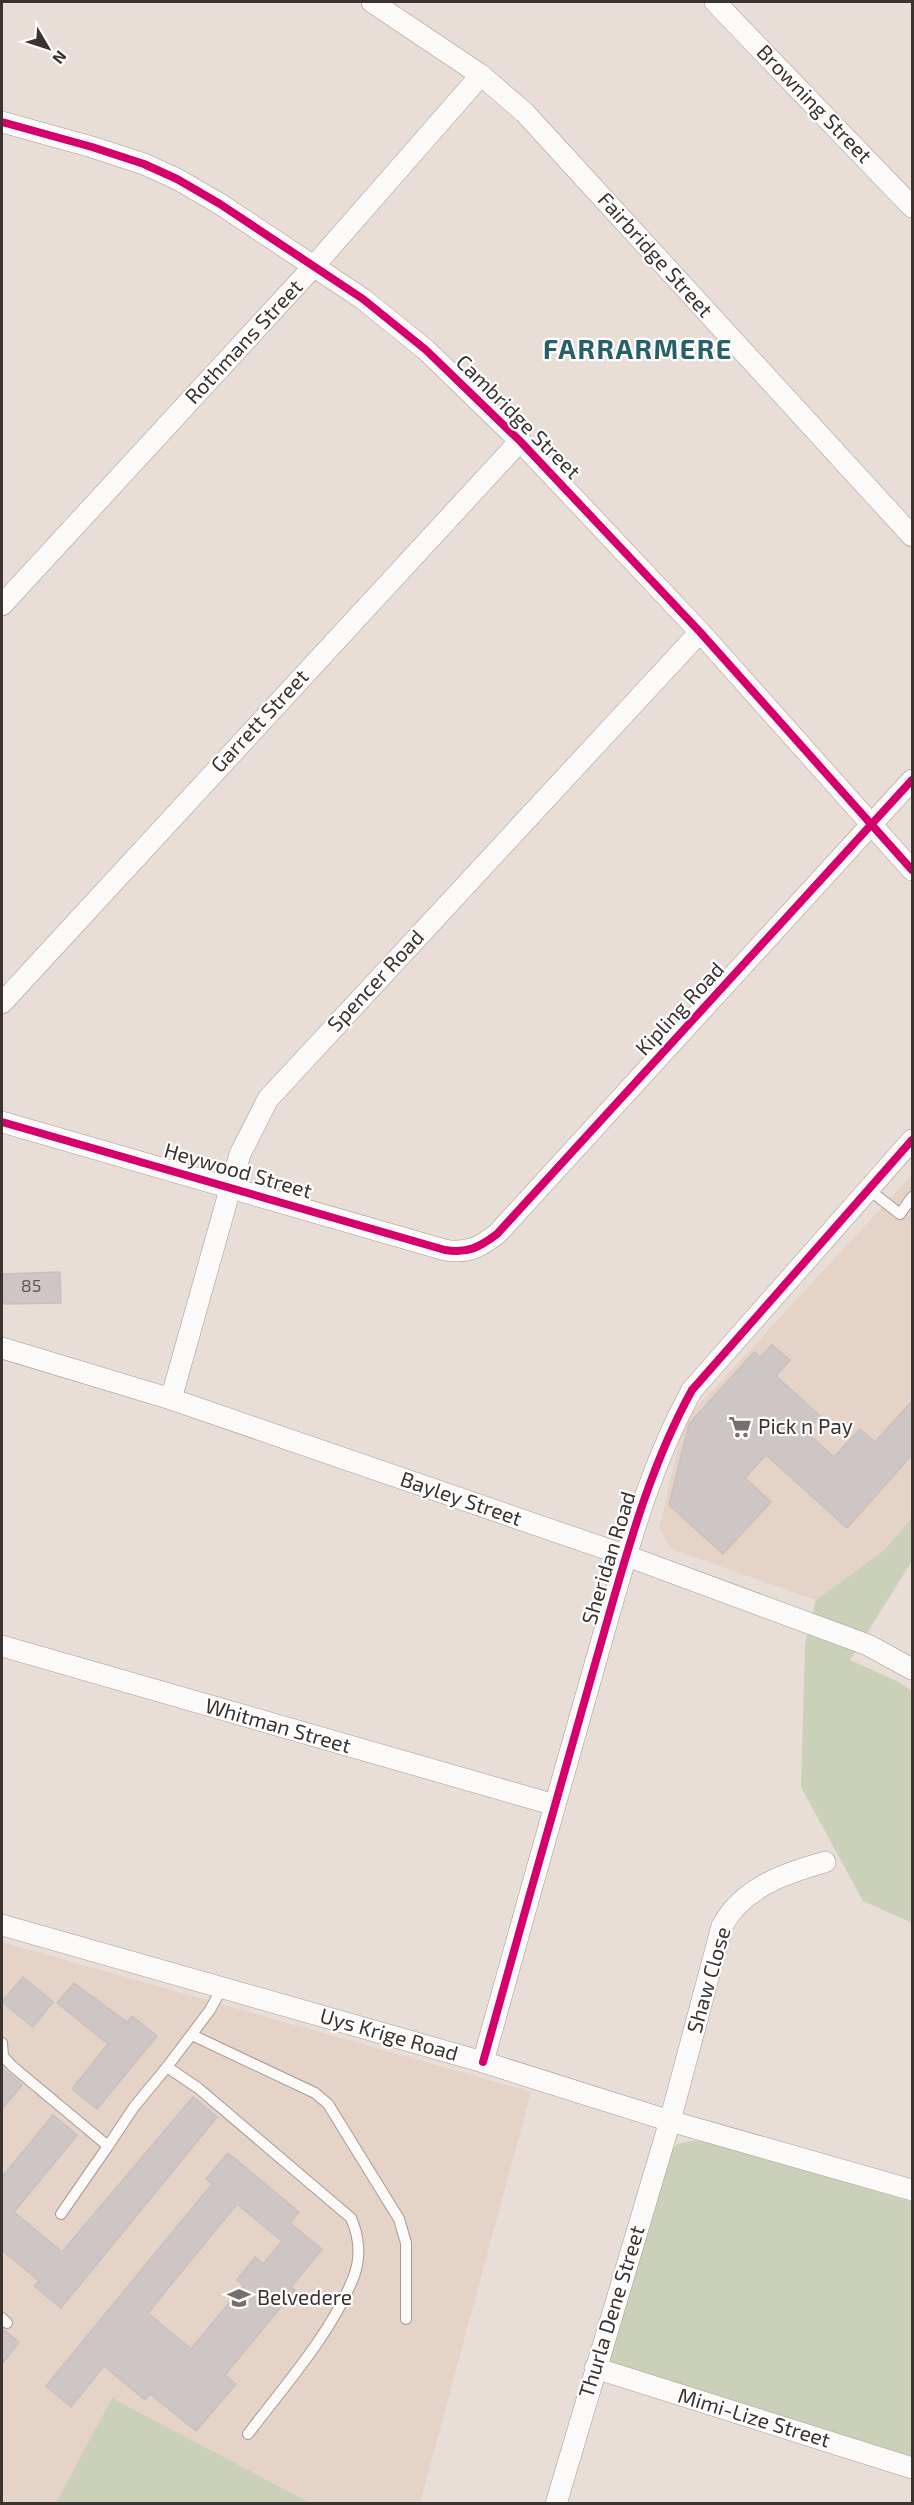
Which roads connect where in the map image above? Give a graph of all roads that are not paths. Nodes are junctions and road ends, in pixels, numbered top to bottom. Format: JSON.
{"nodes":[{"id":1,"x":372,"y":2,"type":"edge"},
{"id":2,"x":715,"y":2,"type":"edge"},
{"id":3,"x":481,"y":75,"type":"junction"},
{"id":4,"x":2,"y":122,"type":"edge"},
{"id":5,"x":912,"y":207,"type":"edge"},
{"id":6,"x":314,"y":266,"type":"junction"},
{"id":7,"x":520,"y":441,"type":"junction"},
{"id":8,"x":912,"y":536,"type":"edge"},
{"id":9,"x":2,"y":605,"type":"edge"},
{"id":10,"x":700,"y":632,"type":"junction"},
{"id":11,"x":912,"y":780,"type":"edge"},
{"id":12,"x":873,"y":826,"type":"junction"},
{"id":13,"x":912,"y":870,"type":"edge"},
{"id":14,"x":2,"y":1003,"type":"edge"},
{"id":15,"x":2,"y":1122,"type":"edge"},
{"id":16,"x":912,"y":1140,"type":"edge"},
{"id":17,"x":230,"y":1187,"type":"junction"},
{"id":18,"x":868,"y":1189,"type":"junction"},
{"id":19,"x":912,"y":1197,"type":"edge"},
{"id":20,"x":464,"y":1252,"type":"joint"},
{"id":21,"x":2,"y":1348,"type":"edge"},
{"id":22,"x":171,"y":1399,"type":"junction"},
{"id":23,"x":627,"y":1556,"type":"junction"},
{"id":24,"x":2,"y":1646,"type":"edge"},
{"id":25,"x":912,"y":1669,"type":"edge"},
{"id":26,"x":555,"y":1805,"type":"junction"},
{"id":27,"x":825,"y":1862,"type":"dead end"},
{"id":28,"x":2,"y":1925,"type":"edge"},
{"id":29,"x":222,"y":1988,"type":"junction"},
{"id":30,"x":192,"y":2035,"type":"junction"},
{"id":31,"x":2,"y":2043,"type":"edge"},
{"id":32,"x":483,"y":2062,"type":"junction"},
{"id":33,"x":167,"y":2067,"type":"junction"},
{"id":34,"x":670,"y":2121,"type":"junction"},
{"id":35,"x":108,"y":2146,"type":"junction"},
{"id":36,"x":912,"y":2190,"type":"edge"},
{"id":37,"x":61,"y":2214,"type":"dead end"},
{"id":38,"x":406,"y":2319,"type":"dead end"},
{"id":39,"x":595,"y":2368,"type":"junction"},
{"id":40,"x":248,"y":2434,"type":"dead end"},
{"id":41,"x":912,"y":2468,"type":"edge"},
{"id":42,"x":556,"y":2504,"type":"edge"}],
"edges":[{"from":1,"to":3,"type":"street","name":"Fairbridge Street"},
{"from":2,"to":5,"type":"street","name":"Browning Street"},
{"from":3,"to":6,"type":"street","name":"Rothmans Street"},
{"from":3,"to":8,"type":"street","name":"Fairbridge Street"},
{"from":4,"to":6,"type":"street","name":"Cambridge Street"},
{"from":6,"to":7,"type":"street","name":"Cambridge Street"},
{"from":6,"to":9,"type":"street","name":"Rothmans Street"},
{"from":7,"to":10,"type":"street","name":"Cambridge Street"},
{"from":7,"to":14,"type":"street","name":"Garrett Street"},
{"from":10,"to":12,"type":"street","name":"Cambridge Street"},
{"from":10,"to":17,"type":"street","name":"Spencer Road"},
{"from":11,"to":12,"type":"street","name":"Kipling Road"},
{"from":12,"to":13,"type":"street","name":"Cambridge Street"},
{"from":12,"to":20,"type":"street","name":"Kipling Road"},
{"from":15,"to":17,"type":"street","name":"Heywood Street"},
{"from":16,"to":18,"type":"street","name":"Sheridan Road"},
{"from":17,"to":20,"type":"street","name":"Heywood Street"},
{"from":17,"to":22,"type":"street","name":"Spencer Road"},
{"from":18,"to":19,"type":"lane"},
{"from":18,"to":23,"type":"street","name":"Sheridan Road"},
{"from":21,"to":22,"type":"street","name":"Bayley Street"},
{"from":22,"to":23,"type":"street","name":"Bayley Street"},
{"from":23,"to":25,"type":"street","name":"Bayley Street"},
{"from":23,"to":26,"type":"street","name":"Sheridan Road"},
{"from":24,"to":26,"type":"street","name":"Whitman Street"},
{"from":26,"to":32,"type":"street","name":"Sheridan Road"},
{"from":27,"to":34,"type":"street","name":"Shaw Close"},
{"from":28,"to":29,"type":"street","name":"Uys Krige Road"},
{"from":29,"to":30,"type":"lane"},
{"from":29,"to":32,"type":"street","name":"Uys Krige Road"},
{"from":30,"to":33,"type":"lane"},
{"from":30,"to":38,"type":"lane"},
{"from":31,"to":35,"type":"lane"},
{"from":32,"to":34,"type":"street","name":"Uys Krige Road"},
{"from":33,"to":35,"type":"lane"},
{"from":33,"to":40,"type":"lane"},
{"from":34,"to":36,"type":"street","name":"Uys Krige Road"},
{"from":34,"to":39,"type":"street","name":"Thurla Dene Street"},
{"from":35,"to":37,"type":"lane"},
{"from":39,"to":41,"type":"street","name":"Mimi-Lize Street"},
{"from":39,"to":42,"type":"street","name":"Thurla Dene Street"}]}
